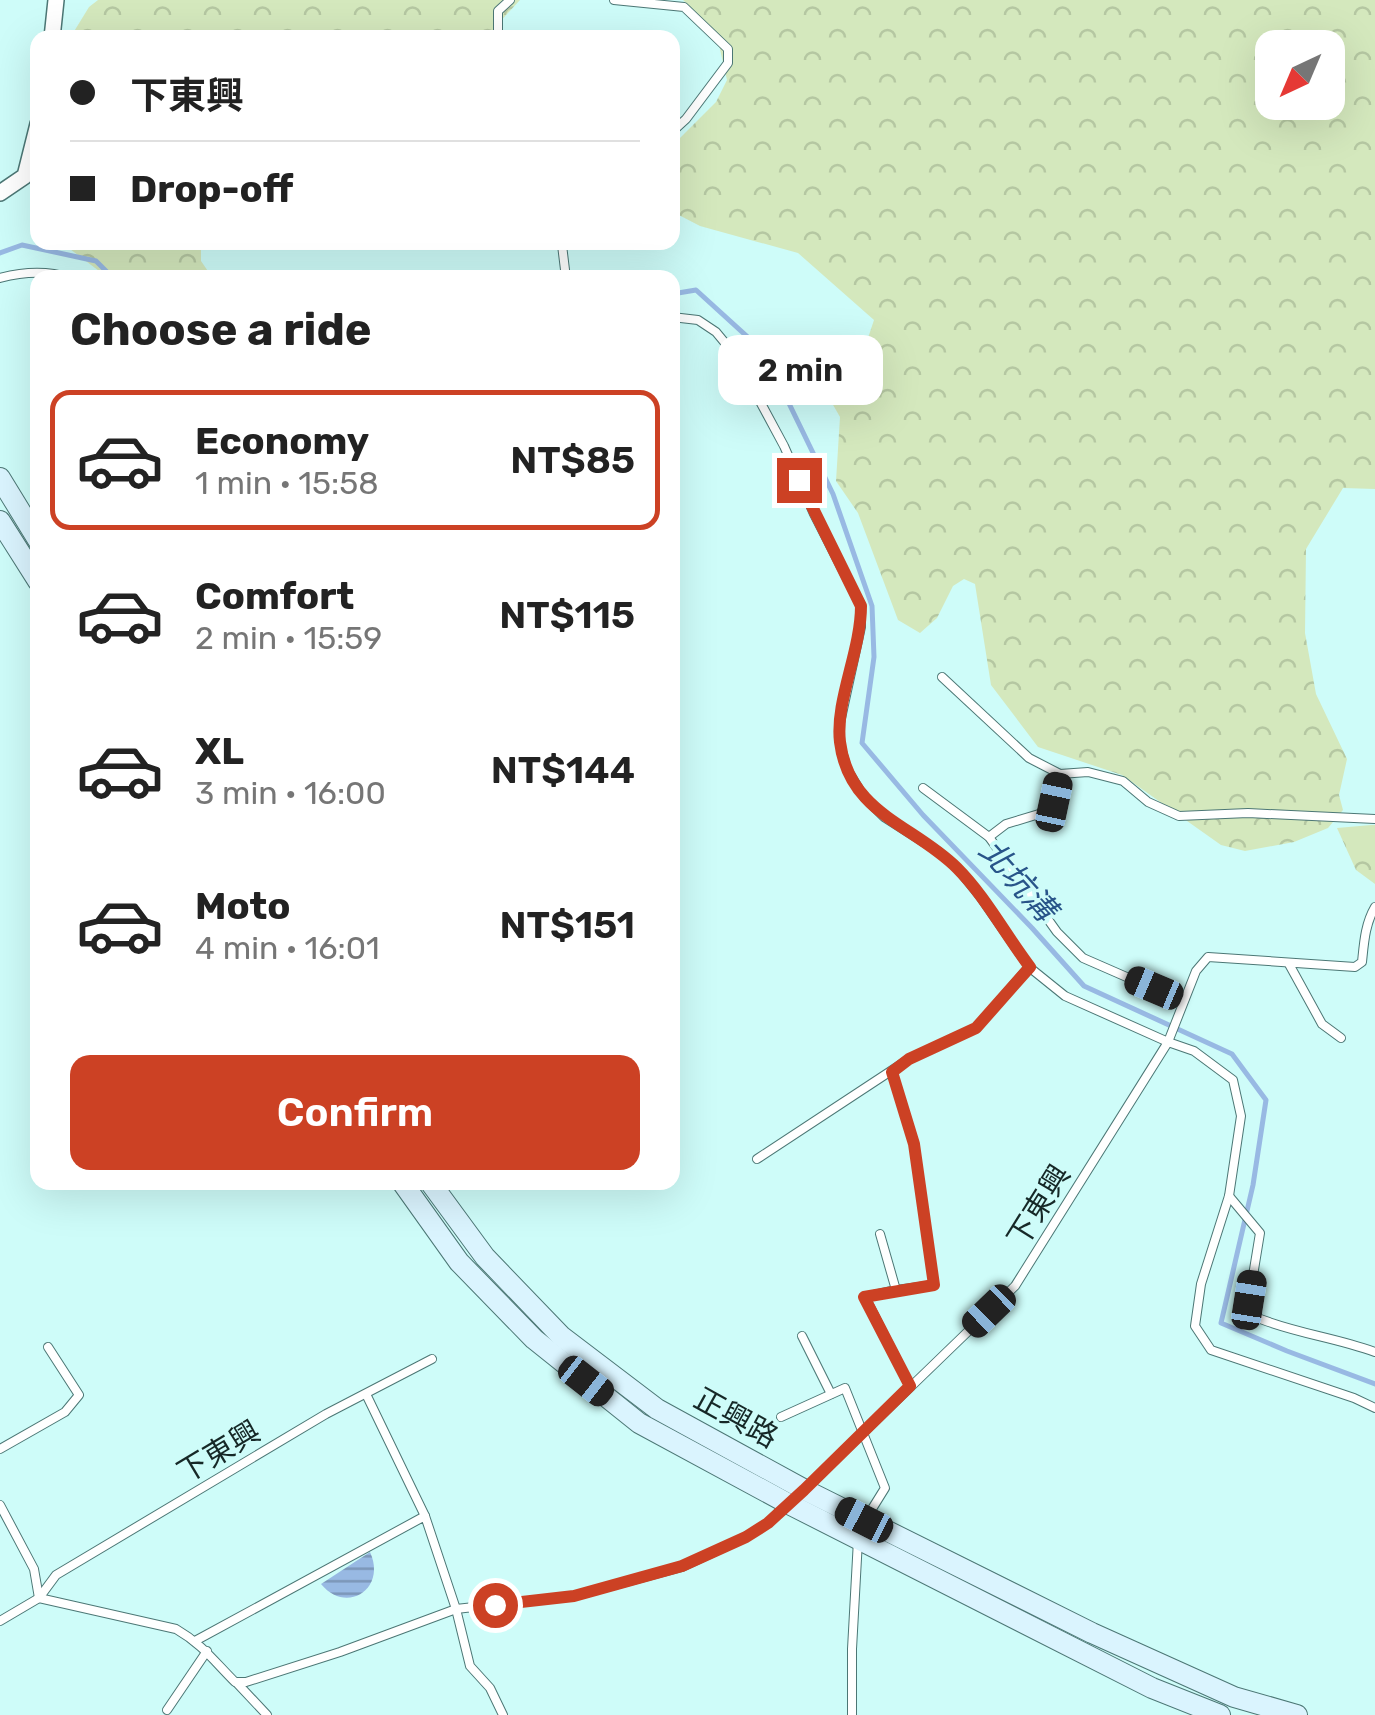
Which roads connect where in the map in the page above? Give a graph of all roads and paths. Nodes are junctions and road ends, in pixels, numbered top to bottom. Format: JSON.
{"nodes":[{"id":1,"x":56,"y":0,"type":"edge"},
{"id":2,"x":497,"y":0,"type":"edge"},
{"id":3,"x":510,"y":0,"type":"edge"},
{"id":4,"x":614,"y":0,"type":"edge"},
{"id":5,"x":498,"y":11,"type":"junction"},
{"id":6,"x":53,"y":30,"type":"edge"},
{"id":7,"x":498,"y":30,"type":"edge"},
{"id":8,"x":680,"y":124,"type":"edge"},
{"id":9,"x":30,"y":156,"type":"edge"},
{"id":10,"x":0,"y":193,"type":"edge"},
{"id":11,"x":30,"y":274,"type":"edge"},
{"id":12,"x":0,"y":278,"type":"edge"},
{"id":13,"x":680,"y":318,"type":"edge"},
{"id":14,"x":0,"y":478,"type":"edge"},
{"id":15,"x":0,"y":520,"type":"edge"},
{"id":16,"x":30,"y":527,"type":"edge"},
{"id":17,"x":30,"y":568,"type":"edge"},
{"id":18,"x":942,"y":678,"type":"dead end"},
{"id":19,"x":1060,"y":774,"type":"junction"},
{"id":20,"x":923,"y":788,"type":"dead end"},
{"id":21,"x":1375,"y":819,"type":"edge"},
{"id":22,"x":990,"y":837,"type":"junction"},
{"id":23,"x":1375,"y":907,"type":"edge"},
{"id":24,"x":1289,"y":964,"type":"junction"},
{"id":25,"x":1030,"y":967,"type":"junction"},
{"id":26,"x":1186,"y":998,"type":"junction"},
{"id":27,"x":1341,"y":1038,"type":"dead end"},
{"id":28,"x":1168,"y":1040,"type":"junction"},
{"id":29,"x":892,"y":1072,"type":"junction"},
{"id":30,"x":757,"y":1159,"type":"dead end"},
{"id":31,"x":408,"y":1190,"type":"edge"},
{"id":32,"x":436,"y":1190,"type":"edge"},
{"id":33,"x":1229,"y":1196,"type":"junction"},
{"id":34,"x":880,"y":1234,"type":"dead end"},
{"id":35,"x":896,"y":1290,"type":"junction"},
{"id":36,"x":802,"y":1336,"type":"dead end"},
{"id":37,"x":48,"y":1347,"type":"dead end"},
{"id":38,"x":1375,"y":1352,"type":"edge"},
{"id":39,"x":432,"y":1359,"type":"dead end"},
{"id":40,"x":910,"y":1386,"type":"junction"},
{"id":41,"x":366,"y":1394,"type":"junction"},
{"id":42,"x":831,"y":1394,"type":"junction"},
{"id":43,"x":1375,"y":1408,"type":"edge"},
{"id":44,"x":780,"y":1417,"type":"dead end"},
{"id":45,"x":862,"y":1432,"type":"junction"},
{"id":46,"x":0,"y":1450,"type":"edge"},
{"id":47,"x":804,"y":1490,"type":"junction"},
{"id":48,"x":0,"y":1504,"type":"edge"},
{"id":49,"x":787,"y":1504,"type":"junction"},
{"id":50,"x":426,"y":1516,"type":"junction"},
{"id":51,"x":861,"y":1530,"type":"junction"},
{"id":52,"x":38,"y":1598,"type":"junction"},
{"id":53,"x":456,"y":1609,"type":"junction"},
{"id":54,"x":0,"y":1621,"type":"edge"},
{"id":55,"x":196,"y":1641,"type":"junction"},
{"id":56,"x":207,"y":1651,"type":"junction"},
{"id":57,"x":235,"y":1682,"type":"junction"},
{"id":58,"x":167,"y":1710,"type":"dead end"},
{"id":59,"x":267,"y":1715,"type":"edge"},
{"id":60,"x":503,"y":1715,"type":"edge"},
{"id":61,"x":852,"y":1715,"type":"edge"},
{"id":62,"x":1220,"y":1715,"type":"edge"},
{"id":63,"x":1297,"y":1715,"type":"edge"}],
"edges":[{"from":1,"to":6,"type":"street"},
{"from":2,"to":5,"type":"lane"},
{"from":3,"to":5,"type":"lane"},
{"from":4,"to":8,"type":"lane"},
{"from":5,"to":7,"type":"lane"},
{"from":9,"to":10,"type":"street"},
{"from":11,"to":12,"type":"lane"},
{"from":13,"to":25,"type":"lane"},
{"from":14,"to":16,"type":"main road"},
{"from":15,"to":17,"type":"main road"},
{"from":18,"to":19,"type":"lane"},
{"from":19,"to":21,"type":"lane"},
{"from":19,"to":22,"type":"lane"},
{"from":20,"to":22,"type":"lane"},
{"from":22,"to":26,"type":"lane"},
{"from":23,"to":24,"type":"lane"},
{"from":24,"to":26,"type":"lane","name":"下東興"},
{"from":24,"to":27,"type":"lane"},
{"from":25,"to":28,"type":"lane"},
{"from":25,"to":29,"type":"lane"},
{"from":26,"to":28,"type":"lane","name":"下東興"},
{"from":28,"to":33,"type":"lane"},
{"from":28,"to":40,"type":"lane","name":"下東興"},
{"from":29,"to":30,"type":"lane"},
{"from":29,"to":35,"type":"lane"},
{"from":31,"to":49,"type":"main road","name":"正興路"},
{"from":32,"to":47,"type":"main road","name":"正興路"},
{"from":33,"to":38,"type":"lane"},
{"from":33,"to":43,"type":"lane"},
{"from":34,"to":35,"type":"lane"},
{"from":35,"to":40,"type":"lane"},
{"from":36,"to":42,"type":"lane"},
{"from":37,"to":46,"type":"lane"},
{"from":39,"to":41,"type":"lane","name":"下東興"},
{"from":40,"to":45,"type":"lane","name":"下東興"},
{"from":41,"to":50,"type":"lane"},
{"from":41,"to":52,"type":"lane","name":"下東興"},
{"from":42,"to":44,"type":"lane"},
{"from":42,"to":45,"type":"lane"},
{"from":45,"to":47,"type":"lane","name":"下東興"},
{"from":45,"to":51,"type":"lane"},
{"from":47,"to":49,"type":"lane","name":"下東興"},
{"from":47,"to":51,"type":"main road","name":"正興路"},
{"from":48,"to":52,"type":"lane"},
{"from":49,"to":51,"type":"main road","name":"正興路"},
{"from":49,"to":53,"type":"lane","name":"下東興"},
{"from":50,"to":53,"type":"lane"},
{"from":50,"to":55,"type":"lane"},
{"from":51,"to":61,"type":"lane"},
{"from":51,"to":62,"type":"main road","name":"正興路"},
{"from":51,"to":63,"type":"main road","name":"正興路"},
{"from":52,"to":54,"type":"lane","name":"下東興"},
{"from":52,"to":55,"type":"lane"},
{"from":53,"to":57,"type":"lane","name":"下東興"},
{"from":53,"to":60,"type":"lane"},
{"from":55,"to":56,"type":"lane"},
{"from":56,"to":57,"type":"lane"},
{"from":56,"to":58,"type":"lane"},
{"from":57,"to":59,"type":"lane"}]}
